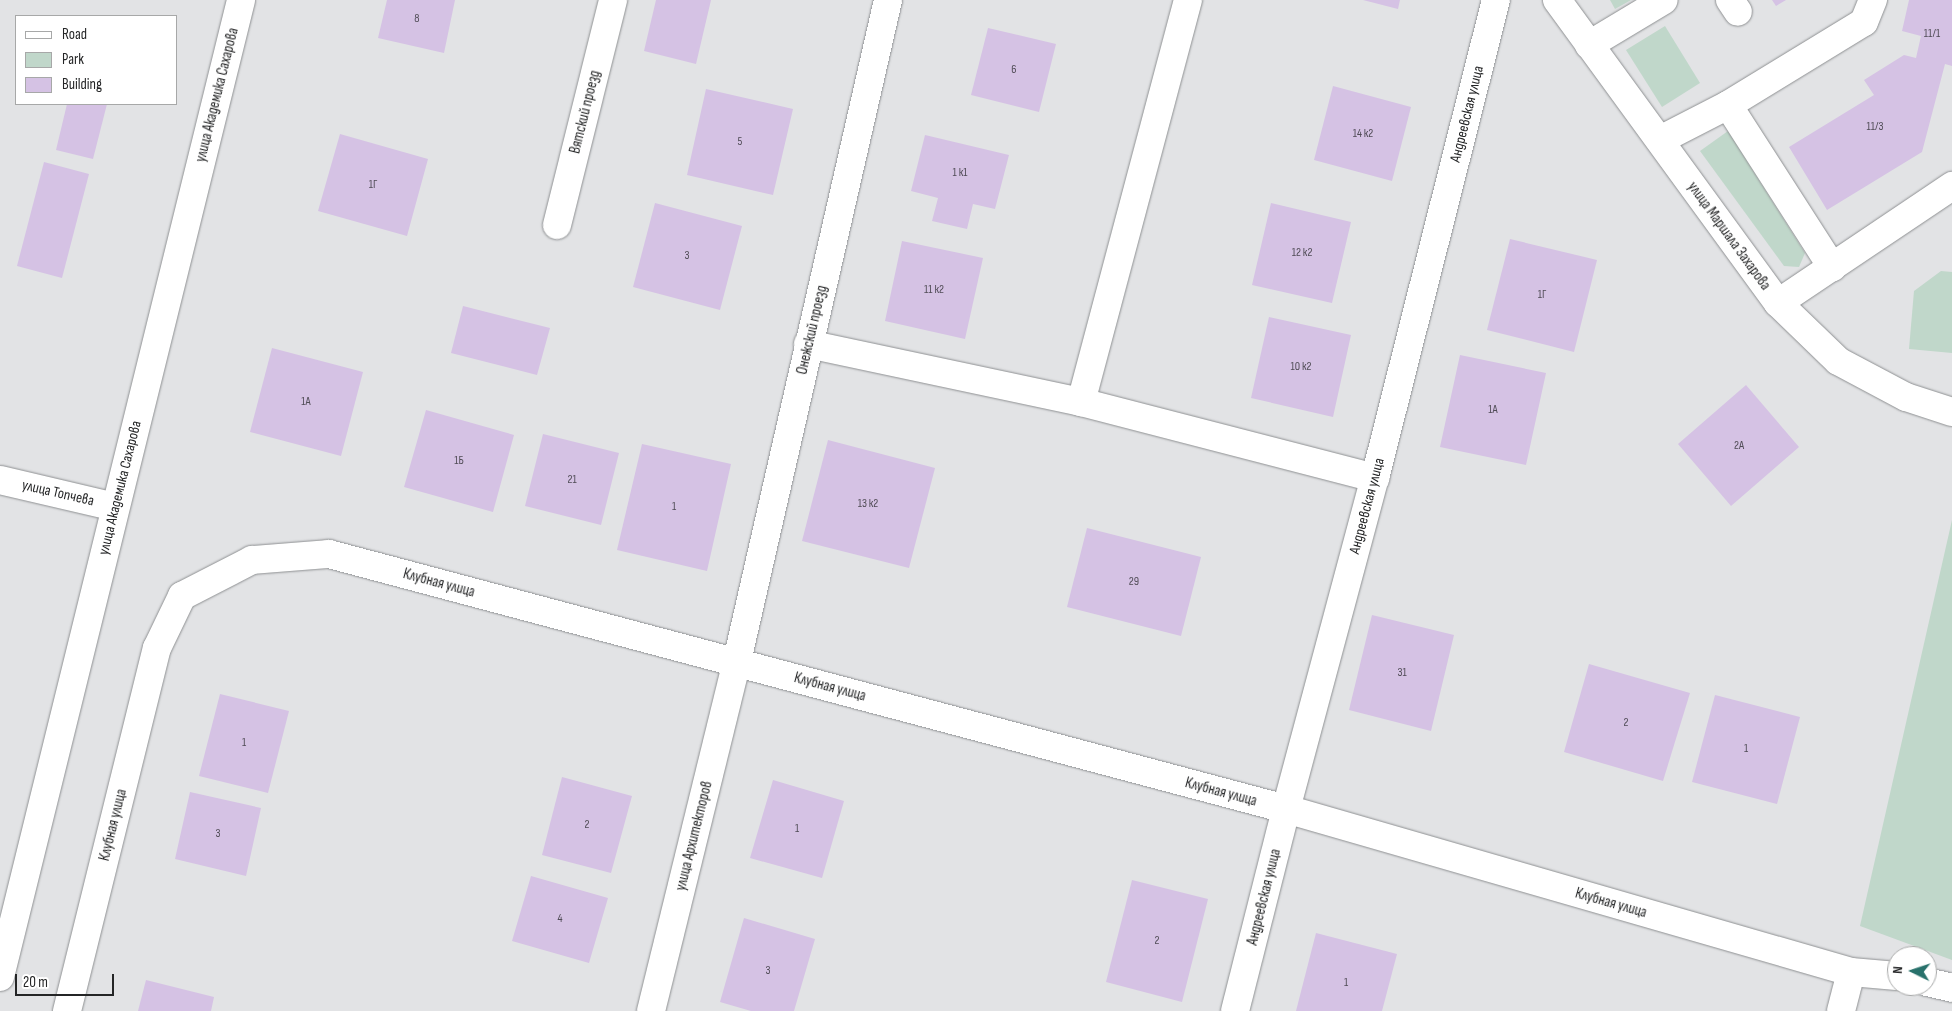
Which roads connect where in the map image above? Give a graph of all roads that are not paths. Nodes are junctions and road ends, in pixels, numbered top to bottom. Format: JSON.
{"nodes":[{"id":1,"x":241,"y":0,"type":"edge"},
{"id":2,"x":612,"y":0,"type":"edge"},
{"id":3,"x":888,"y":0,"type":"edge"},
{"id":4,"x":1188,"y":0,"type":"edge"},
{"id":5,"x":1496,"y":0,"type":"edge"},
{"id":6,"x":1557,"y":0,"type":"edge"},
{"id":7,"x":1664,"y":0,"type":"edge"},
{"id":8,"x":1873,"y":0,"type":"edge"},
{"id":9,"x":1589,"y":45,"type":"junction"},
{"id":10,"x":1728,"y":105,"type":"junction"},
{"id":11,"x":1660,"y":140,"type":"junction"},
{"id":12,"x":1952,"y":186,"type":"edge"},
{"id":13,"x":1940,"y":202,"type":"edge"},
{"id":14,"x":557,"y":225,"type":"dead end"},
{"id":15,"x":1832,"y":266,"type":"junction"},
{"id":16,"x":1778,"y":303,"type":"junction"},
{"id":17,"x":808,"y":344,"type":"junction"},
{"id":18,"x":1081,"y":402,"type":"junction"},
{"id":19,"x":1952,"y":412,"type":"edge"},
{"id":20,"x":1375,"y":478,"type":"junction"},
{"id":21,"x":0,"y":480,"type":"edge"},
{"id":22,"x":116,"y":507,"type":"junction"},
{"id":23,"x":737,"y":661,"type":"junction"},
{"id":24,"x":1286,"y":809,"type":"junction"},
{"id":25,"x":1851,"y":972,"type":"junction"},
{"id":26,"x":1887,"y":975,"type":"edge"},
{"id":27,"x":0,"y":977,"type":"edge"},
{"id":28,"x":1937,"y":984,"type":"edge"},
{"id":29,"x":1952,"y":988,"type":"edge"},
{"id":30,"x":67,"y":1011,"type":"edge"},
{"id":31,"x":651,"y":1011,"type":"edge"},
{"id":32,"x":1235,"y":1011,"type":"edge"},
{"id":33,"x":1841,"y":1011,"type":"edge"}],
"edges":[{"from":1,"to":22,"type":"street","name":"улица Академика Сахарова"},
{"from":2,"to":14,"type":"street","name":"Вятский проезд"},
{"from":3,"to":17,"type":"street","name":"Онежский проезд"},
{"from":4,"to":18,"type":"street"},
{"from":5,"to":20,"type":"street","name":"Андреевская улица"},
{"from":6,"to":9,"type":"street","name":"улица Маршала Захарова"},
{"from":7,"to":9,"type":"street"},
{"from":8,"to":10,"type":"street"},
{"from":9,"to":11,"type":"street","name":"улица Маршала Захарова"},
{"from":10,"to":11,"type":"street"},
{"from":10,"to":15,"type":"street"},
{"from":11,"to":16,"type":"street","name":"улица Маршала Захарова"},
{"from":12,"to":13,"type":"street"},
{"from":13,"to":15,"type":"street"},
{"from":15,"to":16,"type":"street"},
{"from":16,"to":19,"type":"street","name":"улица Маршала Захарова"},
{"from":17,"to":18,"type":"street"},
{"from":17,"to":23,"type":"street","name":"Онежский проезд"},
{"from":18,"to":20,"type":"street"},
{"from":20,"to":24,"type":"street","name":"Андреевская улица"},
{"from":21,"to":22,"type":"street","name":"улица Топчева"},
{"from":22,"to":27,"type":"street","name":"улица Академика Сахарова"},
{"from":23,"to":24,"type":"street","name":"Клубная улица"},
{"from":23,"to":30,"type":"street","name":"Клубная улица"},
{"from":23,"to":31,"type":"street","name":"улица Архитекторов"},
{"from":24,"to":25,"type":"street","name":"Клубная улица"},
{"from":24,"to":32,"type":"street","name":"Андреевская улица"},
{"from":25,"to":26,"type":"street","name":"Клубная улица"},
{"from":25,"to":33,"type":"street"},
{"from":28,"to":29,"type":"street"}]}
